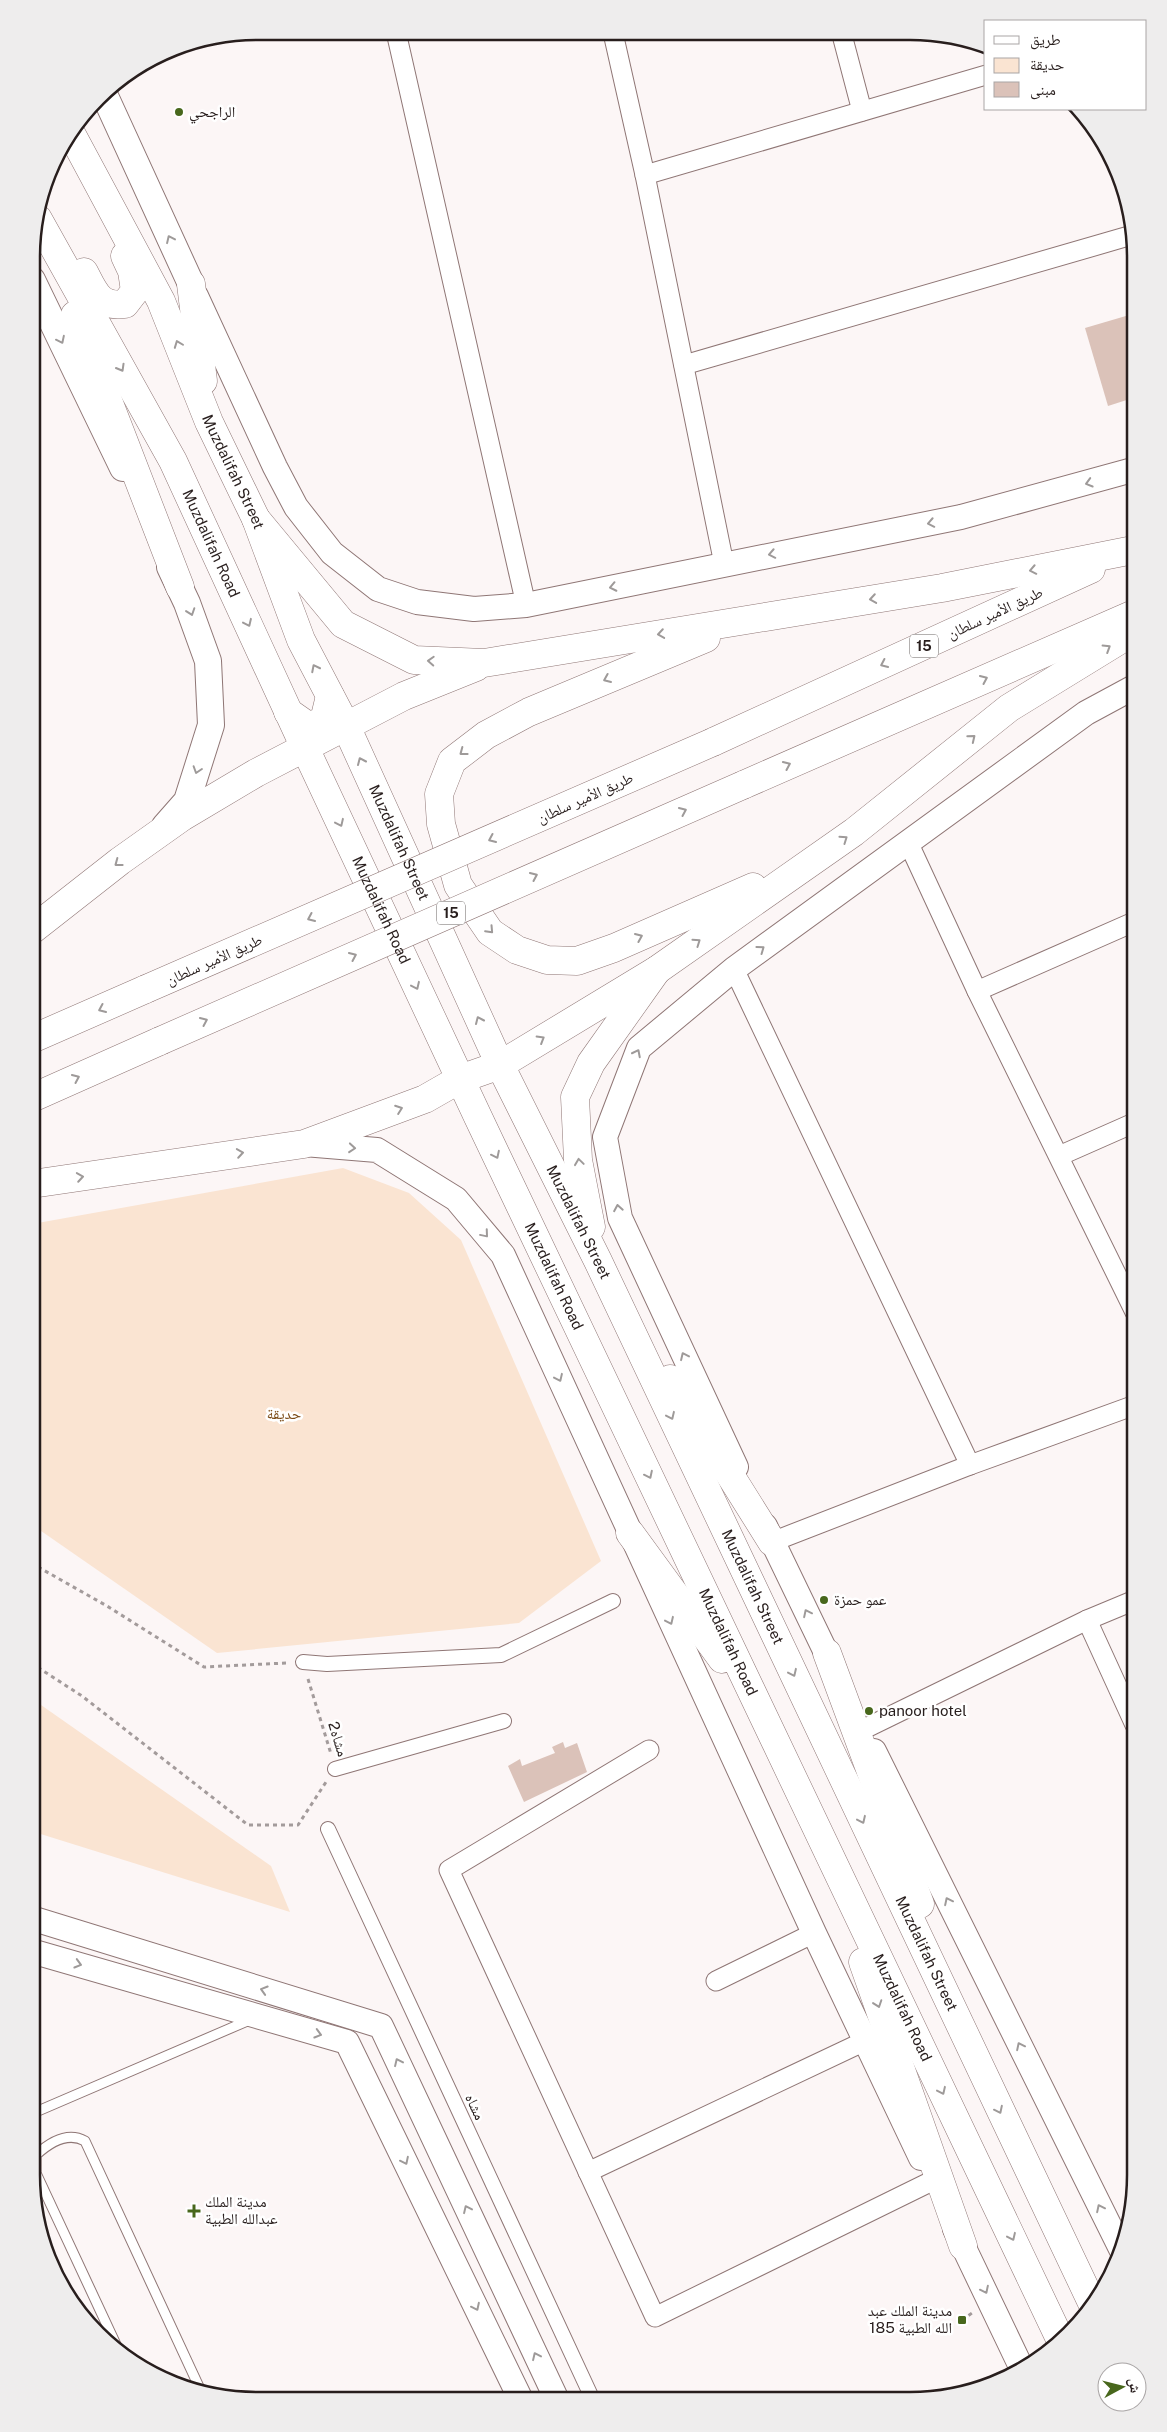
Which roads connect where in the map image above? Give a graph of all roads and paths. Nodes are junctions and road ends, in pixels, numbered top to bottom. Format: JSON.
{"nodes":[{"id":1,"x":398,"y":40,"type":"edge"},
{"id":2,"x":614,"y":40,"type":"edge"},
{"id":3,"x":843,"y":40,"type":"edge"},
{"id":4,"x":984,"y":77,"type":"edge"},
{"id":5,"x":107,"y":101,"type":"edge"},
{"id":6,"x":862,"y":111,"type":"junction"},
{"id":7,"x":74,"y":142,"type":"edge"},
{"id":8,"x":74,"y":142,"type":"edge"},
{"id":9,"x":645,"y":175,"type":"junction"},
{"id":10,"x":47,"y":203,"type":"edge"},
{"id":11,"x":42,"y":228,"type":"edge"},
{"id":12,"x":42,"y":229,"type":"edge"},
{"id":13,"x":1126,"y":237,"type":"edge"},
{"id":14,"x":191,"y":284,"type":"junction"},
{"id":15,"x":40,"y":297,"type":"edge"},
{"id":16,"x":684,"y":365,"type":"junction"},
{"id":17,"x":209,"y":422,"type":"junction"},
{"id":18,"x":1127,"y":471,"type":"edge"},
{"id":19,"x":256,"y":519,"type":"junction"},
{"id":20,"x":1127,"y":551,"type":"edge"},
{"id":21,"x":1127,"y":553,"type":"edge"},
{"id":22,"x":724,"y":564,"type":"junction"},
{"id":23,"x":180,"y":587,"type":"junction"},
{"id":24,"x":526,"y":605,"type":"junction"},
{"id":25,"x":1127,"y":616,"type":"edge"},
{"id":26,"x":749,"y":620,"type":"junction"},
{"id":27,"x":1127,"y":636,"type":"edge"},
{"id":28,"x":484,"y":663,"type":"junction"},
{"id":29,"x":1127,"y":691,"type":"edge"},
{"id":30,"x":330,"y":696,"type":"junction"},
{"id":31,"x":288,"y":712,"type":"junction"},
{"id":32,"x":346,"y":726,"type":"junction"},
{"id":33,"x":305,"y":748,"type":"junction"},
{"id":34,"x":157,"y":835,"type":"junction"},
{"id":35,"x":908,"y":842,"type":"junction"},
{"id":36,"x":812,"y":862,"type":"junction"},
{"id":37,"x":40,"y":924,"type":"edge"},
{"id":38,"x":1127,"y":924,"type":"edge"},
{"id":39,"x":734,"y":968,"type":"junction"},
{"id":40,"x":657,"y":970,"type":"junction"},
{"id":41,"x":977,"y":991,"type":"junction"},
{"id":42,"x":40,"y":1036,"type":"edge"},
{"id":43,"x":500,"y":1065,"type":"junction"},
{"id":44,"x":460,"y":1079,"type":"junction"},
{"id":45,"x":40,"y":1094,"type":"edge"},
{"id":46,"x":516,"y":1098,"type":"junction"},
{"id":47,"x":478,"y":1117,"type":"junction"},
{"id":48,"x":1127,"y":1126,"type":"edge"},
{"id":49,"x":304,"y":1144,"type":"junction"},
{"id":50,"x":1059,"y":1156,"type":"junction"},
{"id":51,"x":40,"y":1183,"type":"edge"},
{"id":52,"x":598,"y":1261,"type":"junction"},
{"id":53,"x":1127,"y":1294,"type":"edge"},
{"id":54,"x":1127,"y":1408,"type":"edge"},
{"id":55,"x":970,"y":1465,"type":"junction"},
{"id":56,"x":630,"y":1533,"type":"junction"},
{"id":57,"x":772,"y":1542,"type":"junction"},
{"id":58,"x":40,"y":1568,"type":"edge"},
{"id":59,"x":613,"y":1601,"type":"dead end"},
{"id":60,"x":1127,"y":1603,"type":"edge"},
{"id":61,"x":1087,"y":1620,"type":"junction"},
{"id":62,"x":827,"y":1653,"type":"junction"},
{"id":63,"x":303,"y":1662,"type":"junction"},
{"id":64,"x":40,"y":1669,"type":"edge"},
{"id":65,"x":1127,"y":1708,"type":"edge"},
{"id":66,"x":761,"y":1712,"type":"junction"},
{"id":67,"x":504,"y":1721,"type":"dead end"},
{"id":68,"x":864,"y":1729,"type":"junction"},
{"id":69,"x":649,"y":1750,"type":"dead end"},
{"id":70,"x":785,"y":1762,"type":"junction"},
{"id":71,"x":335,"y":1769,"type":"junction"},
{"id":72,"x":328,"y":1829,"type":"dead end"},
{"id":73,"x":40,"y":1921,"type":"edge"},
{"id":74,"x":814,"y":1934,"type":"junction"},
{"id":75,"x":40,"y":1954,"type":"edge"},
{"id":76,"x":716,"y":1981,"type":"dead end"},
{"id":77,"x":258,"y":2016,"type":"junction"},
{"id":78,"x":865,"y":2041,"type":"junction"},
{"id":79,"x":985,"y":2081,"type":"junction"},
{"id":80,"x":40,"y":2110,"type":"edge"},
{"id":81,"x":40,"y":2151,"type":"edge"},
{"id":82,"x":588,"y":2172,"type":"junction"},
{"id":83,"x":932,"y":2181,"type":"junction"},
{"id":84,"x":40,"y":2182,"type":"edge"},
{"id":85,"x":1117,"y":2240,"type":"edge"},
{"id":86,"x":964,"y":2246,"type":"junction"},
{"id":87,"x":1089,"y":2297,"type":"edge"},
{"id":88,"x":1057,"y":2334,"type":"edge"},
{"id":89,"x":112,"y":2336,"type":"edge"},
{"id":90,"x":1019,"y":2362,"type":"edge"},
{"id":91,"x":198,"y":2384,"type":"edge"},
{"id":92,"x":517,"y":2392,"type":"edge"},
{"id":93,"x":553,"y":2392,"type":"edge"},
{"id":94,"x":589,"y":2392,"type":"edge"}],
"edges":[{"from":1,"to":24,"type":"street"},
{"from":2,"to":9,"type":"street"},
{"from":3,"to":6,"type":"street"},
{"from":4,"to":6,"type":"street"},
{"from":14,"to":5,"type":"main road","one_way":true},
{"from":6,"to":9,"type":"street"},
{"from":7,"to":10,"type":"highway"},
{"from":17,"to":8,"type":"highway","name":"Muzdalifah Street","one_way":true},
{"from":9,"to":16,"type":"street"},
{"from":11,"to":31,"type":"highway","name":"Muzdalifah Road","one_way":true},
{"from":12,"to":23,"type":"highway"},
{"from":13,"to":16,"type":"street"},
{"from":14,"to":17,"type":"highway"},
{"from":14,"to":24,"type":"street"},
{"from":15,"to":23,"type":"main road","one_way":true},
{"from":16,"to":22,"type":"street"},
{"from":17,"to":19,"type":"highway","name":"Muzdalifah Street"},
{"from":18,"to":22,"type":"street","one_way":true},
{"from":28,"to":19,"type":"highway","one_way":true},
{"from":30,"to":19,"type":"highway","name":"Muzdalifah Street","one_way":true},
{"from":20,"to":26,"type":"highway","one_way":true},
{"from":21,"to":42,"type":"highway","name":"طريق الأمير سلطان","number":"15","one_way":true,"bridge":true},
{"from":22,"to":24,"type":"street","one_way":true},
{"from":23,"to":34,"type":"main road","one_way":true},
{"from":45,"to":25,"type":"highway","number":"15","one_way":true,"bridge":true},
{"from":26,"to":28,"type":"highway","one_way":true},
{"from":26,"to":36,"type":"highway","one_way":true},
{"from":36,"to":27,"type":"highway","one_way":true},
{"from":28,"to":32,"type":"highway"},
{"from":29,"to":35,"type":"street"},
{"from":30,"to":31,"type":"highway"},
{"from":30,"to":32,"type":"highway","name":"Muzdalifah Street"},
{"from":31,"to":33,"type":"highway","name":"Muzdalifah Road"},
{"from":32,"to":33,"type":"highway"},
{"from":43,"to":32,"type":"highway","name":"Muzdalifah Street","one_way":true},
{"from":33,"to":34,"type":"highway"},
{"from":33,"to":44,"type":"highway","name":"Muzdalifah Road","one_way":true},
{"from":34,"to":37,"type":"highway","one_way":true},
{"from":39,"to":35,"type":"street","one_way":true},
{"from":35,"to":41,"type":"street"},
{"from":40,"to":36,"type":"highway","one_way":true},
{"from":38,"to":41,"type":"street"},
{"from":39,"to":55,"type":"street"},
{"from":57,"to":39,"type":"street","one_way":true},
{"from":43,"to":40,"type":"highway","one_way":true},
{"from":52,"to":40,"type":"highway","one_way":true},
{"from":41,"to":50,"type":"street"},
{"from":43,"to":44,"type":"highway"},
{"from":43,"to":46,"type":"highway","name":"Muzdalifah Street"},
{"from":44,"to":47,"type":"highway","name":"Muzdalifah Road"},
{"from":49,"to":44,"type":"highway","one_way":true},
{"from":46,"to":47,"type":"highway"},
{"from":46,"to":52,"type":"highway","name":"Muzdalifah Street"},
{"from":47,"to":66,"type":"highway","name":"Muzdalifah Road","one_way":true},
{"from":48,"to":50,"type":"street"},
{"from":51,"to":49,"type":"highway","one_way":true},
{"from":49,"to":56,"type":"street","one_way":true},
{"from":50,"to":53,"type":"street"},
{"from":52,"to":57,"type":"highway"},
{"from":52,"to":79,"type":"highway","name":"Muzdalifah Street","one_way":true},
{"from":54,"to":55,"type":"street"},
{"from":55,"to":57,"type":"street"},
{"from":56,"to":66,"type":"highway"},
{"from":56,"to":74,"type":"street","one_way":true},
{"from":62,"to":57,"type":"street","one_way":true},
{"from":58,"to":63,"type":"path"},
{"from":59,"to":63,"type":"street"},
{"from":60,"to":61,"type":"street"},
{"from":61,"to":65,"type":"street"},
{"from":61,"to":68,"type":"street"},
{"from":62,"to":68,"type":"street"},
{"from":62,"to":79,"type":"highway"},
{"from":63,"to":71,"type":"path","name":"مشاه2"},
{"from":64,"to":71,"type":"path","name":"مشاه2"},
{"from":66,"to":70,"type":"highway","name":"Muzdalifah Road"},
{"from":67,"to":71,"type":"street"},
{"from":85,"to":68,"type":"street","one_way":true},
{"from":69,"to":82,"type":"street"},
{"from":70,"to":86,"type":"highway","one_way":true},
{"from":70,"to":88,"type":"highway","name":"Muzdalifah Road","one_way":true},
{"from":72,"to":94,"type":"street","name":"مشاه"},
{"from":93,"to":73,"type":"street","one_way":true},
{"from":74,"to":76,"type":"street"},
{"from":74,"to":78,"type":"street"},
{"from":75,"to":77,"type":"street","one_way":true},
{"from":77,"to":80,"type":"lane"},
{"from":77,"to":92,"type":"street","one_way":true},
{"from":78,"to":82,"type":"street"},
{"from":78,"to":83,"type":"street"},
{"from":79,"to":87,"type":"highway","name":"Muzdalifah Street","one_way":true},
{"from":81,"to":91,"type":"lane"},
{"from":82,"to":83,"type":"street"},
{"from":83,"to":86,"type":"street"},
{"from":84,"to":89,"type":"lane"},
{"from":86,"to":90,"type":"street","one_way":true}]}
